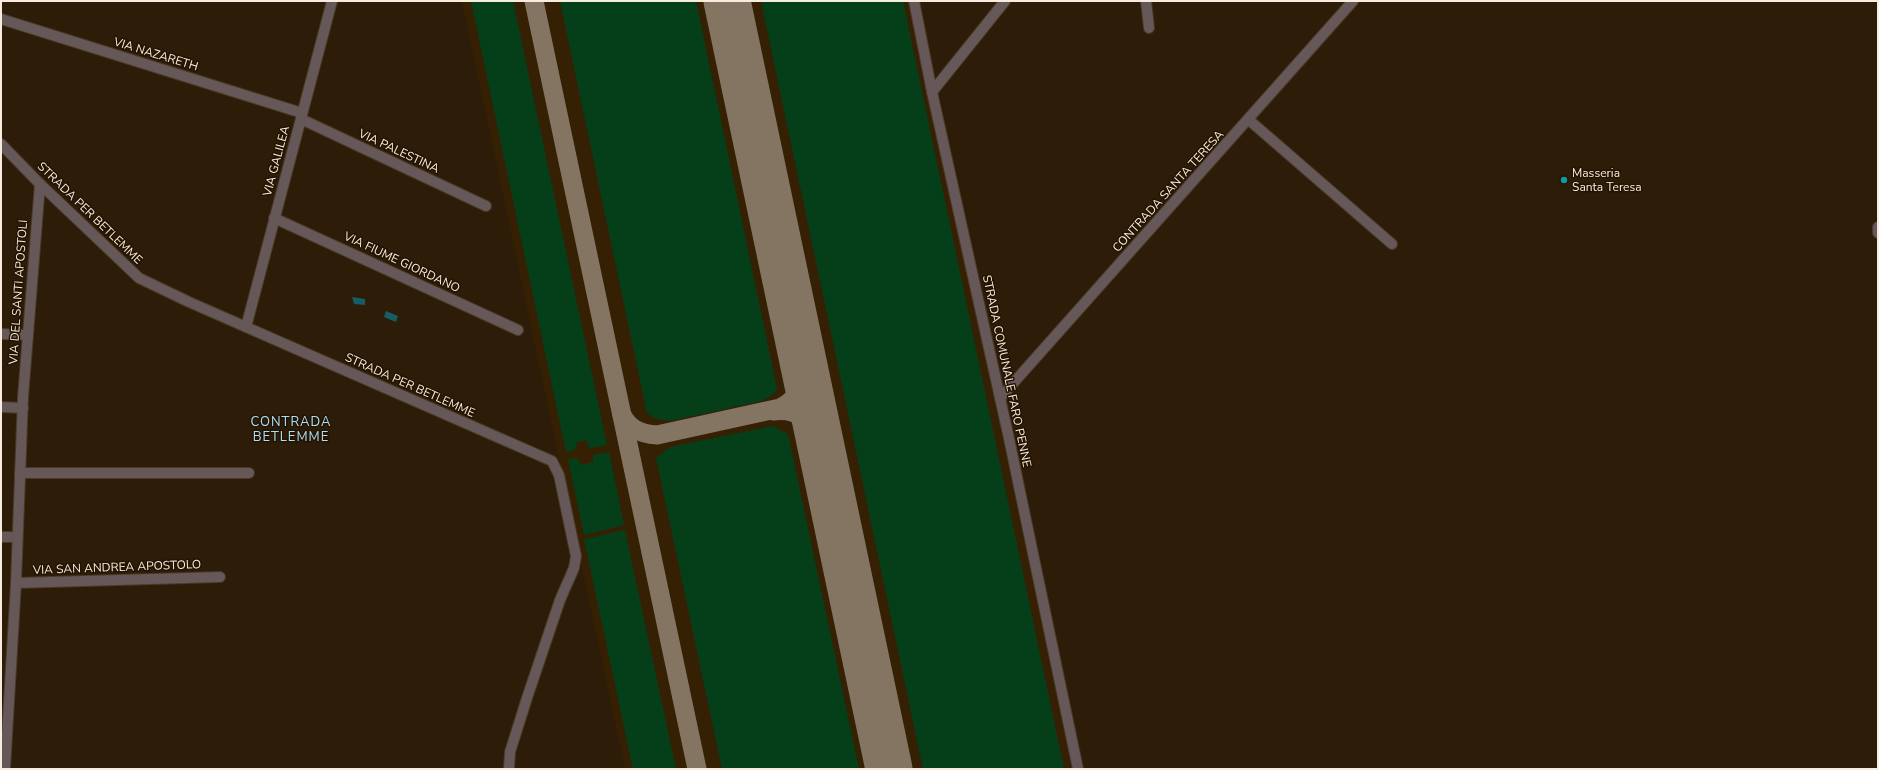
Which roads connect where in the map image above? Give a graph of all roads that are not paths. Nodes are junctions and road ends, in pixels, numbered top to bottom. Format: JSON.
{"nodes":[{"id":1,"x":332,"y":1,"type":"edge"},
{"id":2,"x":914,"y":1,"type":"edge"},
{"id":3,"x":1005,"y":1,"type":"edge"},
{"id":4,"x":1146,"y":1,"type":"edge"},
{"id":5,"x":1353,"y":1,"type":"edge"},
{"id":6,"x":1,"y":19,"type":"edge"},
{"id":7,"x":1149,"y":28,"type":"dead end"},
{"id":8,"x":932,"y":92,"type":"junction"},
{"id":9,"x":302,"y":116,"type":"junction"},
{"id":10,"x":1249,"y":120,"type":"junction"},
{"id":11,"x":1,"y":144,"type":"edge"},
{"id":12,"x":40,"y":184,"type":"junction"},
{"id":13,"x":486,"y":206,"type":"dead end"},
{"id":14,"x":274,"y":218,"type":"junction"},
{"id":15,"x":1878,"y":227,"type":"edge"},
{"id":16,"x":1878,"y":234,"type":"edge"},
{"id":17,"x":1392,"y":244,"type":"dead end"},
{"id":18,"x":246,"y":327,"type":"junction"},
{"id":19,"x":518,"y":330,"type":"dead end"},
{"id":20,"x":1,"y":334,"type":"edge"},
{"id":21,"x":28,"y":335,"type":"junction"},
{"id":22,"x":1000,"y":398,"type":"junction"},
{"id":23,"x":1,"y":407,"type":"edge"},
{"id":24,"x":23,"y":408,"type":"junction"},
{"id":25,"x":20,"y":473,"type":"junction"},
{"id":26,"x":249,"y":473,"type":"dead end"},
{"id":27,"x":1,"y":537,"type":"edge"},
{"id":28,"x":16,"y":537,"type":"junction"},
{"id":29,"x":220,"y":577,"type":"dead end"},
{"id":30,"x":16,"y":583,"type":"junction"},
{"id":31,"x":5,"y":769,"type":"edge"},
{"id":32,"x":508,"y":769,"type":"edge"},
{"id":33,"x":1078,"y":769,"type":"edge"}],
"edges":[{"from":1,"to":9,"type":"street","name":"VIA GALILEA"},
{"from":2,"to":8,"type":"street","name":"STRADA COMUNALE FARO PENNE"},
{"from":3,"to":8,"type":"street"},
{"from":4,"to":7,"type":"street"},
{"from":5,"to":10,"type":"street","name":"CONTRADA SANTA TERESA"},
{"from":6,"to":9,"type":"street","name":"VIA NAZARETH"},
{"from":8,"to":22,"type":"street","name":"STRADA COMUNALE FARO PENNE"},
{"from":9,"to":13,"type":"street","name":"VIA PALESTINA"},
{"from":9,"to":14,"type":"street","name":"VIA GALILEA"},
{"from":10,"to":17,"type":"street"},
{"from":10,"to":22,"type":"street","name":"CONTRADA SANTA TERESA"},
{"from":11,"to":12,"type":"street","name":"STRADA PER BETLEMME"},
{"from":12,"to":18,"type":"street","name":"STRADA PER BETLEMME"},
{"from":12,"to":21,"type":"street","name":"VIA DEL SANTI APOSTOLI"},
{"from":14,"to":18,"type":"street","name":"VIA GALILEA"},
{"from":14,"to":19,"type":"street","name":"VIA FIUME GIORDANO"},
{"from":15,"to":16,"type":"street"},
{"from":18,"to":32,"type":"street","name":"STRADA PER BETLEMME"},
{"from":20,"to":21,"type":"street"},
{"from":21,"to":24,"type":"street","name":"VIA DEL SANTI APOSTOLI"},
{"from":22,"to":33,"type":"street","name":"STRADA COMUNALE FARO PENNE"},
{"from":23,"to":24,"type":"street"},
{"from":24,"to":25,"type":"street","name":"VIA DEL SANTI APOSTOLI"},
{"from":25,"to":26,"type":"street"},
{"from":25,"to":28,"type":"street","name":"VIA DEL SANTI APOSTOLI"},
{"from":27,"to":28,"type":"street"},
{"from":28,"to":30,"type":"street","name":"VIA DEL SANTI APOSTOLI"},
{"from":29,"to":30,"type":"street","name":"VIA SAN ANDREA APOSTOLO"},
{"from":30,"to":31,"type":"street","name":"VIA DEL SANTI APOSTOLI"}]}
